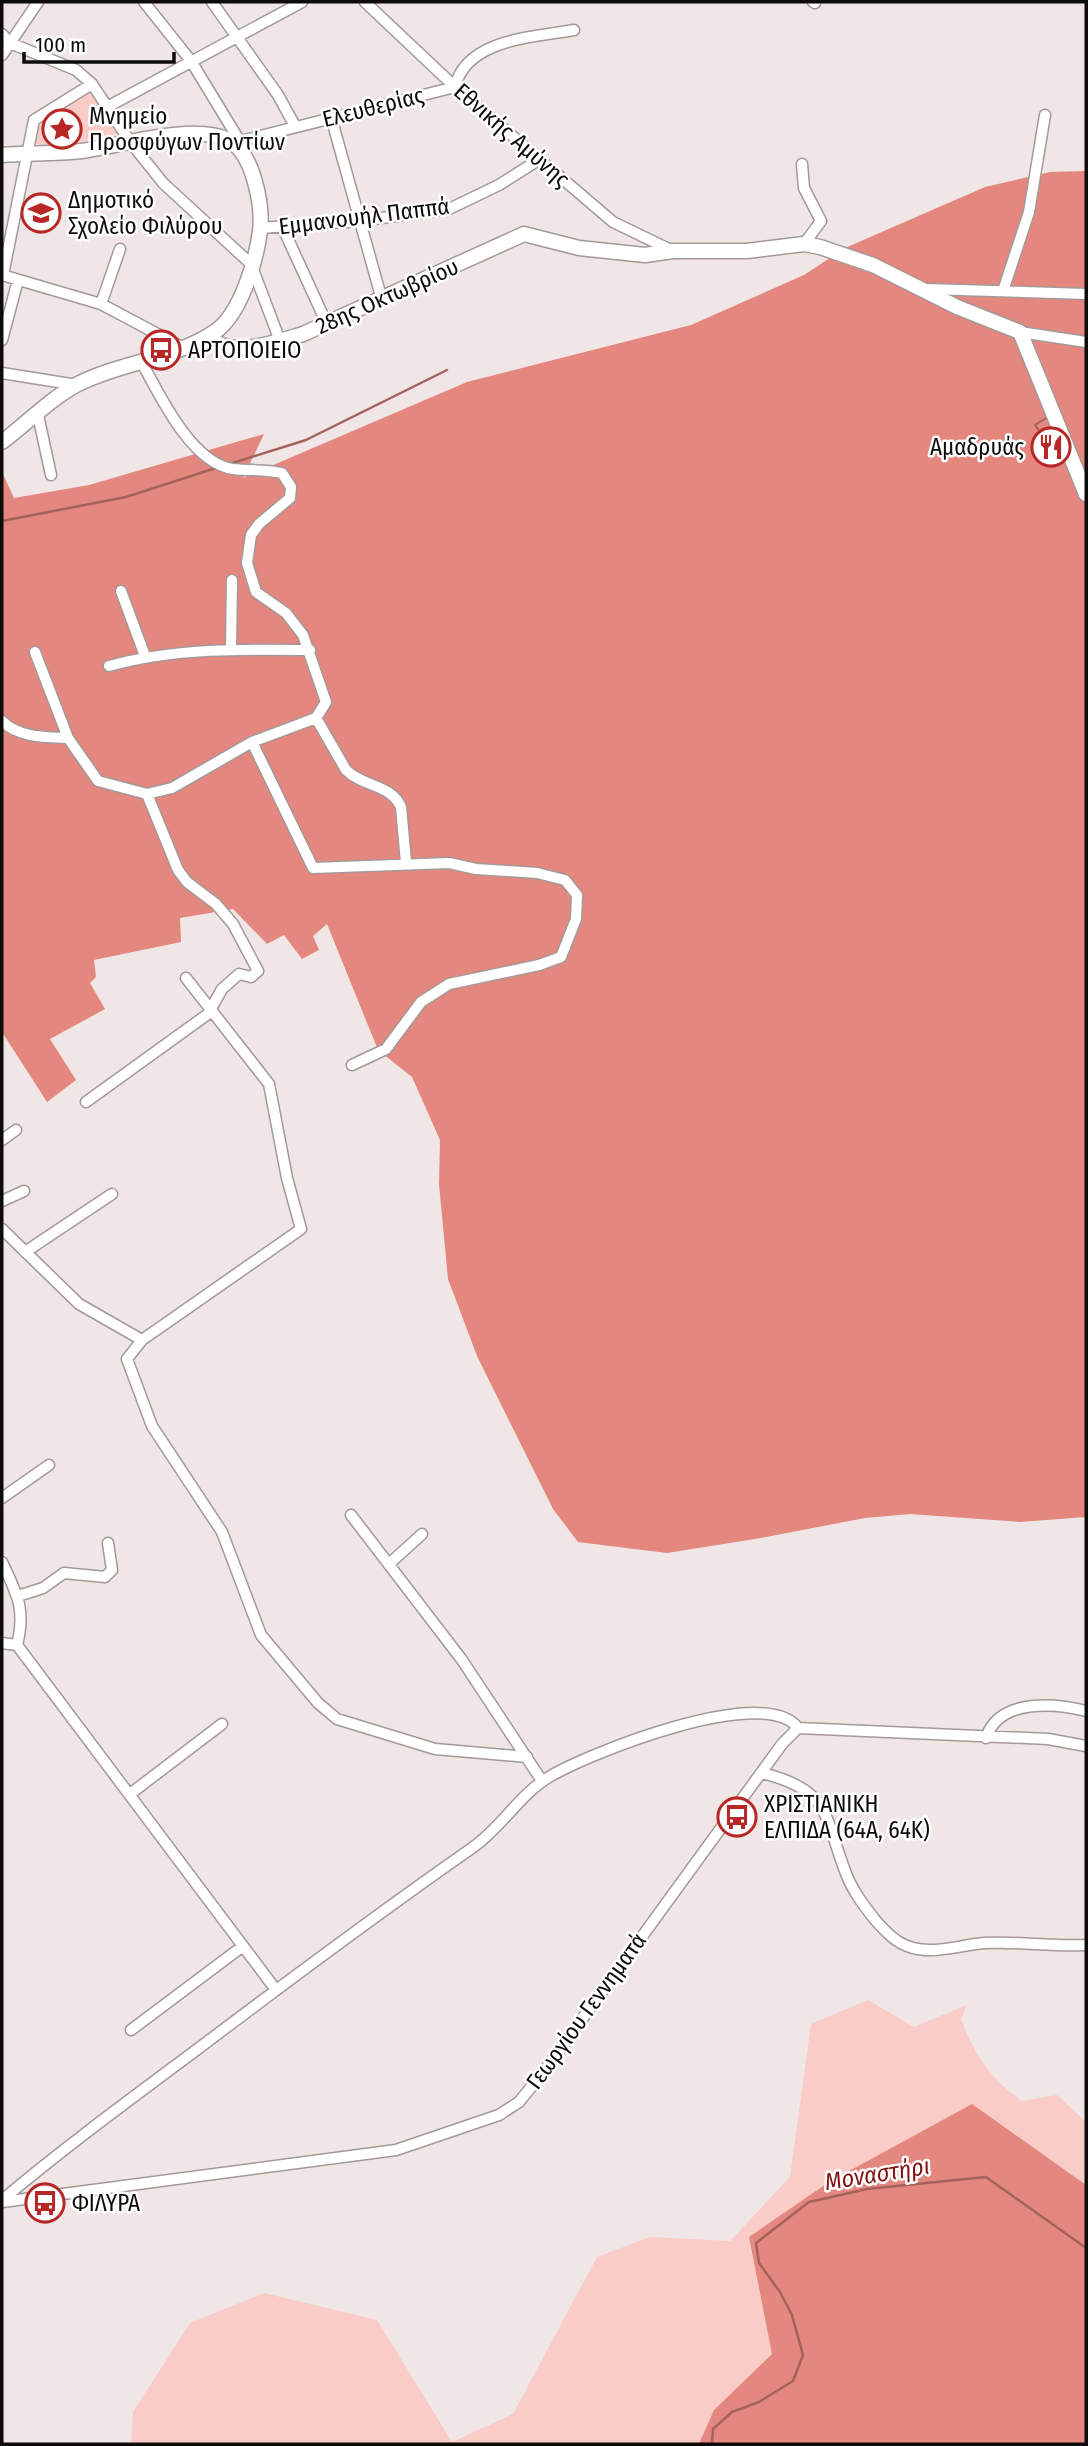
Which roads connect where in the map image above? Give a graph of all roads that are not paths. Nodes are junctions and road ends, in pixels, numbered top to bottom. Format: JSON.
{"nodes":[{"id":1,"x":38,"y":2,"type":"edge"},
{"id":2,"x":144,"y":2,"type":"edge"},
{"id":3,"x":212,"y":2,"type":"edge"},
{"id":4,"x":302,"y":2,"type":"edge"},
{"id":5,"x":365,"y":2,"type":"edge"},
{"id":6,"x":574,"y":30,"type":"dead end"},
{"id":7,"x":2,"y":34,"type":"edge"},
{"id":8,"x":236,"y":38,"type":"junction"},
{"id":9,"x":10,"y":43,"type":"junction"},
{"id":10,"x":2,"y":55,"type":"edge"},
{"id":11,"x":191,"y":61,"type":"junction"},
{"id":12,"x":92,"y":84,"type":"junction"},
{"id":13,"x":455,"y":87,"type":"junction"},
{"id":14,"x":109,"y":106,"type":"junction"},
{"id":15,"x":1045,"y":115,"type":"dead end"},
{"id":16,"x":331,"y":117,"type":"junction"},
{"id":17,"x":295,"y":126,"type":"junction"},
{"id":18,"x":236,"y":141,"type":"junction"},
{"id":19,"x":131,"y":143,"type":"junction"},
{"id":20,"x":27,"y":153,"type":"junction"},
{"id":21,"x":2,"y":155,"type":"edge"},
{"id":22,"x":540,"y":159,"type":"junction"},
{"id":23,"x":802,"y":164,"type":"dead end"},
{"id":24,"x":359,"y":221,"type":"junction"},
{"id":25,"x":282,"y":226,"type":"junction"},
{"id":26,"x":260,"y":228,"type":"junction"},
{"id":27,"x":804,"y":244,"type":"junction"},
{"id":28,"x":120,"y":250,"type":"dead end"},
{"id":29,"x":673,"y":251,"type":"junction"},
{"id":30,"x":251,"y":264,"type":"junction"},
{"id":31,"x":2,"y":275,"type":"edge"},
{"id":32,"x":18,"y":280,"type":"junction"},
{"id":33,"x":927,"y":289,"type":"junction"},
{"id":34,"x":1003,"y":291,"type":"junction"},
{"id":35,"x":1086,"y":294,"type":"edge"},
{"id":36,"x":382,"y":300,"type":"junction"},
{"id":37,"x":101,"y":304,"type":"junction"},
{"id":38,"x":326,"y":322,"type":"junction"},
{"id":39,"x":1020,"y":332,"type":"junction"},
{"id":40,"x":208,"y":336,"type":"junction"},
{"id":41,"x":2,"y":340,"type":"edge"},
{"id":42,"x":281,"y":341,"type":"junction"},
{"id":43,"x":1085,"y":342,"type":"edge"},
{"id":44,"x":182,"y":347,"type":"junction"},
{"id":45,"x":141,"y":361,"type":"junction"},
{"id":46,"x":2,"y":373,"type":"edge"},
{"id":47,"x":77,"y":385,"type":"junction"},
{"id":48,"x":38,"y":415,"type":"junction"},
{"id":49,"x":2,"y":442,"type":"edge"},
{"id":50,"x":51,"y":475,"type":"dead end"},
{"id":51,"x":1086,"y":494,"type":"edge"},
{"id":52,"x":232,"y":580,"type":"dead end"},
{"id":53,"x":121,"y":592,"type":"dead end"},
{"id":54,"x":231,"y":649,"type":"junction"},
{"id":55,"x":310,"y":650,"type":"junction"},
{"id":56,"x":35,"y":652,"type":"dead end"},
{"id":57,"x":145,"y":656,"type":"junction"},
{"id":58,"x":109,"y":666,"type":"dead end"},
{"id":59,"x":316,"y":718,"type":"junction"},
{"id":60,"x":2,"y":721,"type":"edge"},
{"id":61,"x":68,"y":738,"type":"junction"},
{"id":62,"x":252,"y":742,"type":"junction"},
{"id":63,"x":147,"y":794,"type":"junction"},
{"id":64,"x":406,"y":862,"type":"junction"},
{"id":65,"x":186,"y":978,"type":"dead end"},
{"id":66,"x":211,"y":1011,"type":"junction"},
{"id":67,"x":352,"y":1065,"type":"dead end"},
{"id":68,"x":86,"y":1102,"type":"dead end"},
{"id":69,"x":16,"y":1130,"type":"dead end"},
{"id":70,"x":2,"y":1140,"type":"edge"},
{"id":71,"x":24,"y":1191,"type":"dead end"},
{"id":72,"x":112,"y":1194,"type":"dead end"},
{"id":73,"x":2,"y":1200,"type":"edge"},
{"id":74,"x":2,"y":1228,"type":"edge"},
{"id":75,"x":24,"y":1252,"type":"junction"},
{"id":76,"x":142,"y":1340,"type":"junction"},
{"id":77,"x":49,"y":1465,"type":"dead end"},
{"id":78,"x":2,"y":1498,"type":"edge"},
{"id":79,"x":351,"y":1515,"type":"dead end"},
{"id":80,"x":422,"y":1534,"type":"dead end"},
{"id":81,"x":108,"y":1543,"type":"dead end"},
{"id":82,"x":2,"y":1562,"type":"edge"},
{"id":83,"x":389,"y":1564,"type":"junction"},
{"id":84,"x":18,"y":1596,"type":"junction"},
{"id":85,"x":2,"y":1643,"type":"edge"},
{"id":86,"x":17,"y":1645,"type":"junction"},
{"id":87,"x":1086,"y":1712,"type":"edge"},
{"id":88,"x":222,"y":1724,"type":"dead end"},
{"id":89,"x":799,"y":1728,"type":"junction"},
{"id":90,"x":986,"y":1738,"type":"junction"},
{"id":91,"x":1086,"y":1746,"type":"edge"},
{"id":92,"x":527,"y":1757,"type":"junction"},
{"id":93,"x":762,"y":1773,"type":"junction"},
{"id":94,"x":542,"y":1781,"type":"junction"},
{"id":95,"x":130,"y":1794,"type":"junction"},
{"id":96,"x":1086,"y":1945,"type":"edge"},
{"id":97,"x":243,"y":1946,"type":"junction"},
{"id":98,"x":276,"y":1990,"type":"junction"},
{"id":99,"x":131,"y":2030,"type":"dead end"},
{"id":100,"x":2,"y":2201,"type":"edge"}],
"edges":[{"from":1,"to":9,"type":"street"},
{"from":2,"to":11,"type":"street"},
{"from":3,"to":8,"type":"street"},
{"from":4,"to":8,"type":"street"},
{"from":5,"to":13,"type":"street","name":"Εθνικής Αμύνης"},
{"from":6,"to":13,"type":"street"},
{"from":7,"to":9,"type":"street"},
{"from":8,"to":11,"type":"street"},
{"from":8,"to":17,"type":"street"},
{"from":9,"to":10,"type":"street"},
{"from":9,"to":12,"type":"street"},
{"from":11,"to":14,"type":"street"},
{"from":11,"to":18,"type":"street"},
{"from":12,"to":14,"type":"street"},
{"from":12,"to":20,"type":"street"},
{"from":13,"to":16,"type":"street","name":"Ελευθερίας"},
{"from":13,"to":22,"type":"street","name":"Εθνικής Αμύνης"},
{"from":14,"to":19,"type":"street"},
{"from":15,"to":34,"type":"street"},
{"from":16,"to":17,"type":"street","name":"Ελευθερίας"},
{"from":16,"to":24,"type":"street"},
{"from":17,"to":18,"type":"street","name":"Ελευθερίας"},
{"from":18,"to":19,"type":"street","name":"Ελευθερίας"},
{"from":18,"to":26,"type":"street"},
{"from":19,"to":20,"type":"street","name":"Ελευθερίας"},
{"from":19,"to":30,"type":"street"},
{"from":20,"to":21,"type":"street","name":"Ελευθερίας"},
{"from":20,"to":31,"type":"street"},
{"from":22,"to":24,"type":"street","name":"Εμμανουήλ Παππά"},
{"from":22,"to":29,"type":"street","name":"Εθνικής Αμύνης"},
{"from":23,"to":27,"type":"street"},
{"from":24,"to":25,"type":"street","name":"Εμμανουήλ Παππά"},
{"from":24,"to":36,"type":"street"},
{"from":25,"to":26,"type":"street","name":"Εμμανουήλ Παππά"},
{"from":25,"to":38,"type":"street"},
{"from":26,"to":30,"type":"street"},
{"from":27,"to":29,"type":"street","name":"28ης Οκτωβρίου"},
{"from":27,"to":33,"type":"street"},
{"from":28,"to":37,"type":"street"},
{"from":29,"to":36,"type":"street","name":"28ης Οκτωβρίου"},
{"from":30,"to":40,"type":"street"},
{"from":30,"to":42,"type":"street"},
{"from":31,"to":32,"type":"street"},
{"from":32,"to":37,"type":"street"},
{"from":32,"to":41,"type":"street"},
{"from":33,"to":34,"type":"street"},
{"from":33,"to":39,"type":"street"},
{"from":34,"to":35,"type":"street"},
{"from":36,"to":38,"type":"street","name":"28ης Οκτωβρίου"},
{"from":37,"to":44,"type":"street"},
{"from":38,"to":42,"type":"street","name":"28ης Οκτωβρίου"},
{"from":39,"to":43,"type":"street"},
{"from":39,"to":51,"type":"street"},
{"from":40,"to":42,"type":"street","name":"28ης Οκτωβρίου"},
{"from":40,"to":44,"type":"street"},
{"from":44,"to":45,"type":"street"},
{"from":45,"to":47,"type":"street"},
{"from":45,"to":55,"type":"street"},
{"from":46,"to":47,"type":"street"},
{"from":47,"to":48,"type":"street"},
{"from":48,"to":49,"type":"street"},
{"from":48,"to":50,"type":"street"},
{"from":52,"to":54,"type":"street"},
{"from":53,"to":57,"type":"street"},
{"from":54,"to":55,"type":"street"},
{"from":54,"to":57,"type":"street"},
{"from":55,"to":59,"type":"street"},
{"from":56,"to":61,"type":"street"},
{"from":57,"to":58,"type":"street"},
{"from":59,"to":62,"type":"street"},
{"from":59,"to":64,"type":"street"},
{"from":60,"to":61,"type":"street"},
{"from":61,"to":63,"type":"street"},
{"from":62,"to":63,"type":"street"},
{"from":62,"to":64,"type":"street"},
{"from":63,"to":66,"type":"street"},
{"from":64,"to":67,"type":"street"},
{"from":65,"to":66,"type":"street"},
{"from":66,"to":68,"type":"street"},
{"from":66,"to":76,"type":"street"},
{"from":69,"to":70,"type":"street"},
{"from":71,"to":73,"type":"street"},
{"from":72,"to":75,"type":"street"},
{"from":74,"to":75,"type":"street"},
{"from":75,"to":76,"type":"street"},
{"from":76,"to":92,"type":"street"},
{"from":77,"to":78,"type":"street"},
{"from":79,"to":83,"type":"street"},
{"from":80,"to":83,"type":"street"},
{"from":81,"to":84,"type":"street"},
{"from":82,"to":84,"type":"street"},
{"from":83,"to":92,"type":"street"},
{"from":84,"to":86,"type":"street"},
{"from":85,"to":86,"type":"street"},
{"from":86,"to":95,"type":"street"},
{"from":87,"to":90,"type":"street"},
{"from":88,"to":95,"type":"street"},
{"from":89,"to":90,"type":"street"},
{"from":89,"to":93,"type":"street","name":"Γεωργίου Γεννηματά"},
{"from":89,"to":94,"type":"street"},
{"from":90,"to":91,"type":"street"},
{"from":92,"to":94,"type":"street"},
{"from":93,"to":96,"type":"street"},
{"from":93,"to":100,"type":"street","name":"Γεωργίου Γεννηματά"},
{"from":94,"to":98,"type":"street"},
{"from":95,"to":97,"type":"street"},
{"from":97,"to":98,"type":"street"},
{"from":97,"to":99,"type":"street"},
{"from":98,"to":100,"type":"street"}]}
